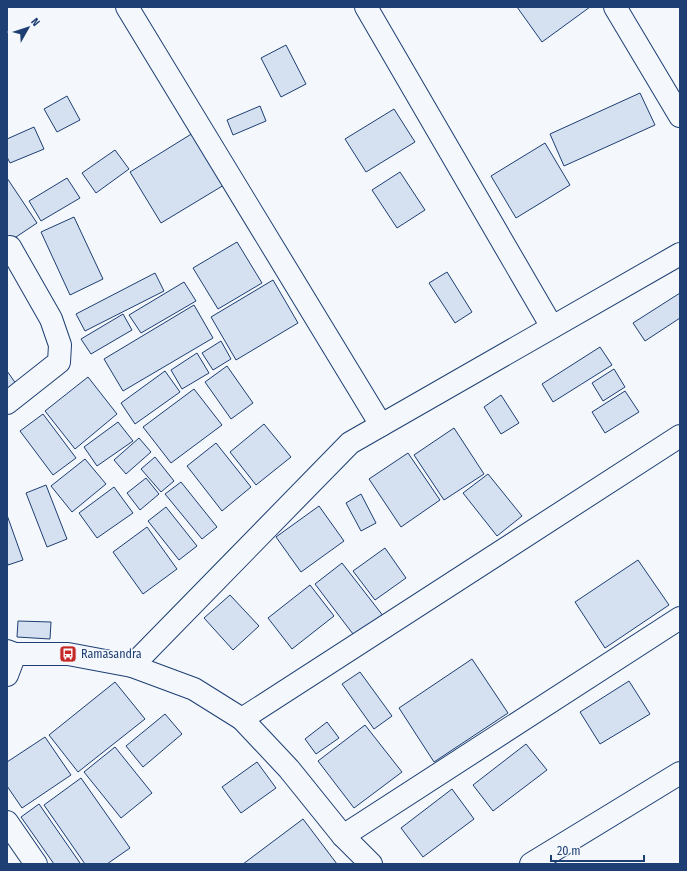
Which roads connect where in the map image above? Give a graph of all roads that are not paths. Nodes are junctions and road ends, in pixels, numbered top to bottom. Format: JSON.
{"nodes":[{"id":1,"x":127,"y":7,"type":"edge"},
{"id":2,"x":366,"y":7,"type":"edge"},
{"id":3,"x":615,"y":7,"type":"edge"},
{"id":4,"x":680,"y":116,"type":"edge"},
{"id":5,"x":10,"y":247,"type":"dead end"},
{"id":6,"x":680,"y":254,"type":"edge"},
{"id":7,"x":552,"y":327,"type":"junction"},
{"id":8,"x":7,"y":403,"type":"edge"},
{"id":9,"x":381,"y":425,"type":"junction"},
{"id":10,"x":680,"y":436,"type":"edge"},
{"id":11,"x":680,"y":618,"type":"edge"},
{"id":12,"x":11,"y":653,"type":"edge"},
{"id":13,"x":132,"y":666,"type":"junction"},
{"id":14,"x":7,"y":675,"type":"edge"},
{"id":15,"x":242,"y":719,"type":"junction"},
{"id":16,"x":680,"y":773,"type":"edge"},
{"id":17,"x":7,"y":822,"type":"edge"},
{"id":18,"x":343,"y":836,"type":"junction"},
{"id":19,"x":36,"y":864,"type":"edge"},
{"id":20,"x":371,"y":864,"type":"edge"},
{"id":21,"x":531,"y":864,"type":"edge"}],
"edges":[{"from":1,"to":9,"type":"street"},
{"from":2,"to":7,"type":"street"},
{"from":3,"to":4,"type":"street"},
{"from":5,"to":8,"type":"street"},
{"from":6,"to":7,"type":"street"},
{"from":7,"to":9,"type":"street"},
{"from":9,"to":13,"type":"street"},
{"from":10,"to":15,"type":"street"},
{"from":11,"to":18,"type":"street"},
{"from":12,"to":13,"type":"street"},
{"from":12,"to":14,"type":"street"},
{"from":13,"to":15,"type":"street"},
{"from":15,"to":18,"type":"street"},
{"from":16,"to":21,"type":"street"},
{"from":17,"to":19,"type":"street"},
{"from":18,"to":20,"type":"street"}]}
